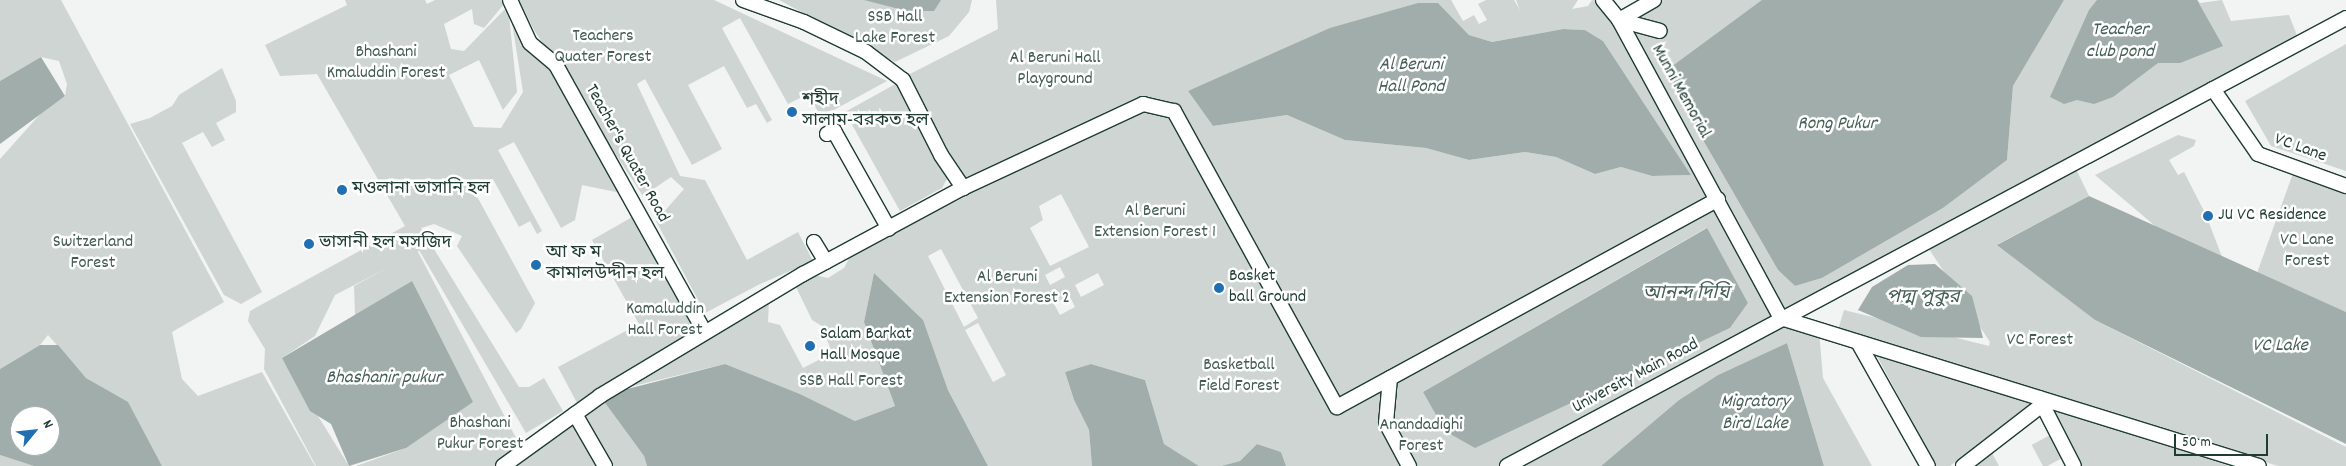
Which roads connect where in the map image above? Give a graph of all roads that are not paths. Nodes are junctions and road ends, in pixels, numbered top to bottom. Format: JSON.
{"nodes":[{"id":1,"x":510,"y":0,"type":"edge"},
{"id":2,"x":743,"y":0,"type":"edge"},
{"id":3,"x":1603,"y":0,"type":"edge"},
{"id":4,"x":1654,"y":0,"type":"edge"},
{"id":5,"x":2346,"y":18,"type":"edge"},
{"id":6,"x":1619,"y":20,"type":"junction"},
{"id":7,"x":1660,"y":31,"type":"dead end"},
{"id":8,"x":2213,"y":89,"type":"junction"},
{"id":9,"x":827,"y":134,"type":"dead end"},
{"id":10,"x":2346,"y":186,"type":"edge"},
{"id":11,"x":963,"y":188,"type":"junction"},
{"id":12,"x":1718,"y":199,"type":"junction"},
{"id":13,"x":889,"y":229,"type":"junction"},
{"id":14,"x":814,"y":242,"type":"dead end"},
{"id":15,"x":826,"y":262,"type":"junction"},
{"id":16,"x":1781,"y":318,"type":"junction"},
{"id":17,"x":704,"y":331,"type":"junction"},
{"id":18,"x":1858,"y":342,"type":"junction"},
{"id":19,"x":1390,"y":378,"type":"junction"},
{"id":20,"x":2040,"y":401,"type":"junction"},
{"id":21,"x":575,"y":414,"type":"junction"},
{"id":22,"x":2070,"y":465,"type":"edge"},
{"id":23,"x":503,"y":466,"type":"edge"},
{"id":24,"x":605,"y":466,"type":"edge"},
{"id":25,"x":1409,"y":466,"type":"edge"},
{"id":26,"x":1507,"y":466,"type":"edge"},
{"id":27,"x":1928,"y":466,"type":"edge"},
{"id":28,"x":1963,"y":466,"type":"edge"},
{"id":29,"x":2259,"y":466,"type":"edge"}],
"edges":[{"from":1,"to":17,"type":"street","name":"Teacher's Quater Road"},
{"from":2,"to":11,"type":"street"},
{"from":3,"to":6,"type":"street","name":"Munni Memorial"},
{"from":4,"to":6,"type":"street"},
{"from":5,"to":8,"type":"street","name":"University Main Road"},
{"from":6,"to":7,"type":"street"},
{"from":6,"to":12,"type":"street","name":"Munni Memorial"},
{"from":8,"to":10,"type":"street","name":"VC Lane"},
{"from":8,"to":16,"type":"street","name":"University Main Road"},
{"from":9,"to":13,"type":"street"},
{"from":11,"to":13,"type":"street"},
{"from":11,"to":19,"type":"street"},
{"from":12,"to":16,"type":"street","name":"Munni Memorial"},
{"from":12,"to":19,"type":"street"},
{"from":13,"to":15,"type":"street"},
{"from":14,"to":15,"type":"street"},
{"from":15,"to":17,"type":"street"},
{"from":16,"to":18,"type":"street"},
{"from":16,"to":26,"type":"street","name":"University Main Road"},
{"from":17,"to":21,"type":"street"},
{"from":18,"to":20,"type":"street"},
{"from":18,"to":27,"type":"street"},
{"from":19,"to":25,"type":"street"},
{"from":20,"to":22,"type":"street"},
{"from":20,"to":28,"type":"street"},
{"from":20,"to":29,"type":"street"},
{"from":21,"to":23,"type":"street"},
{"from":21,"to":24,"type":"street"}]}
